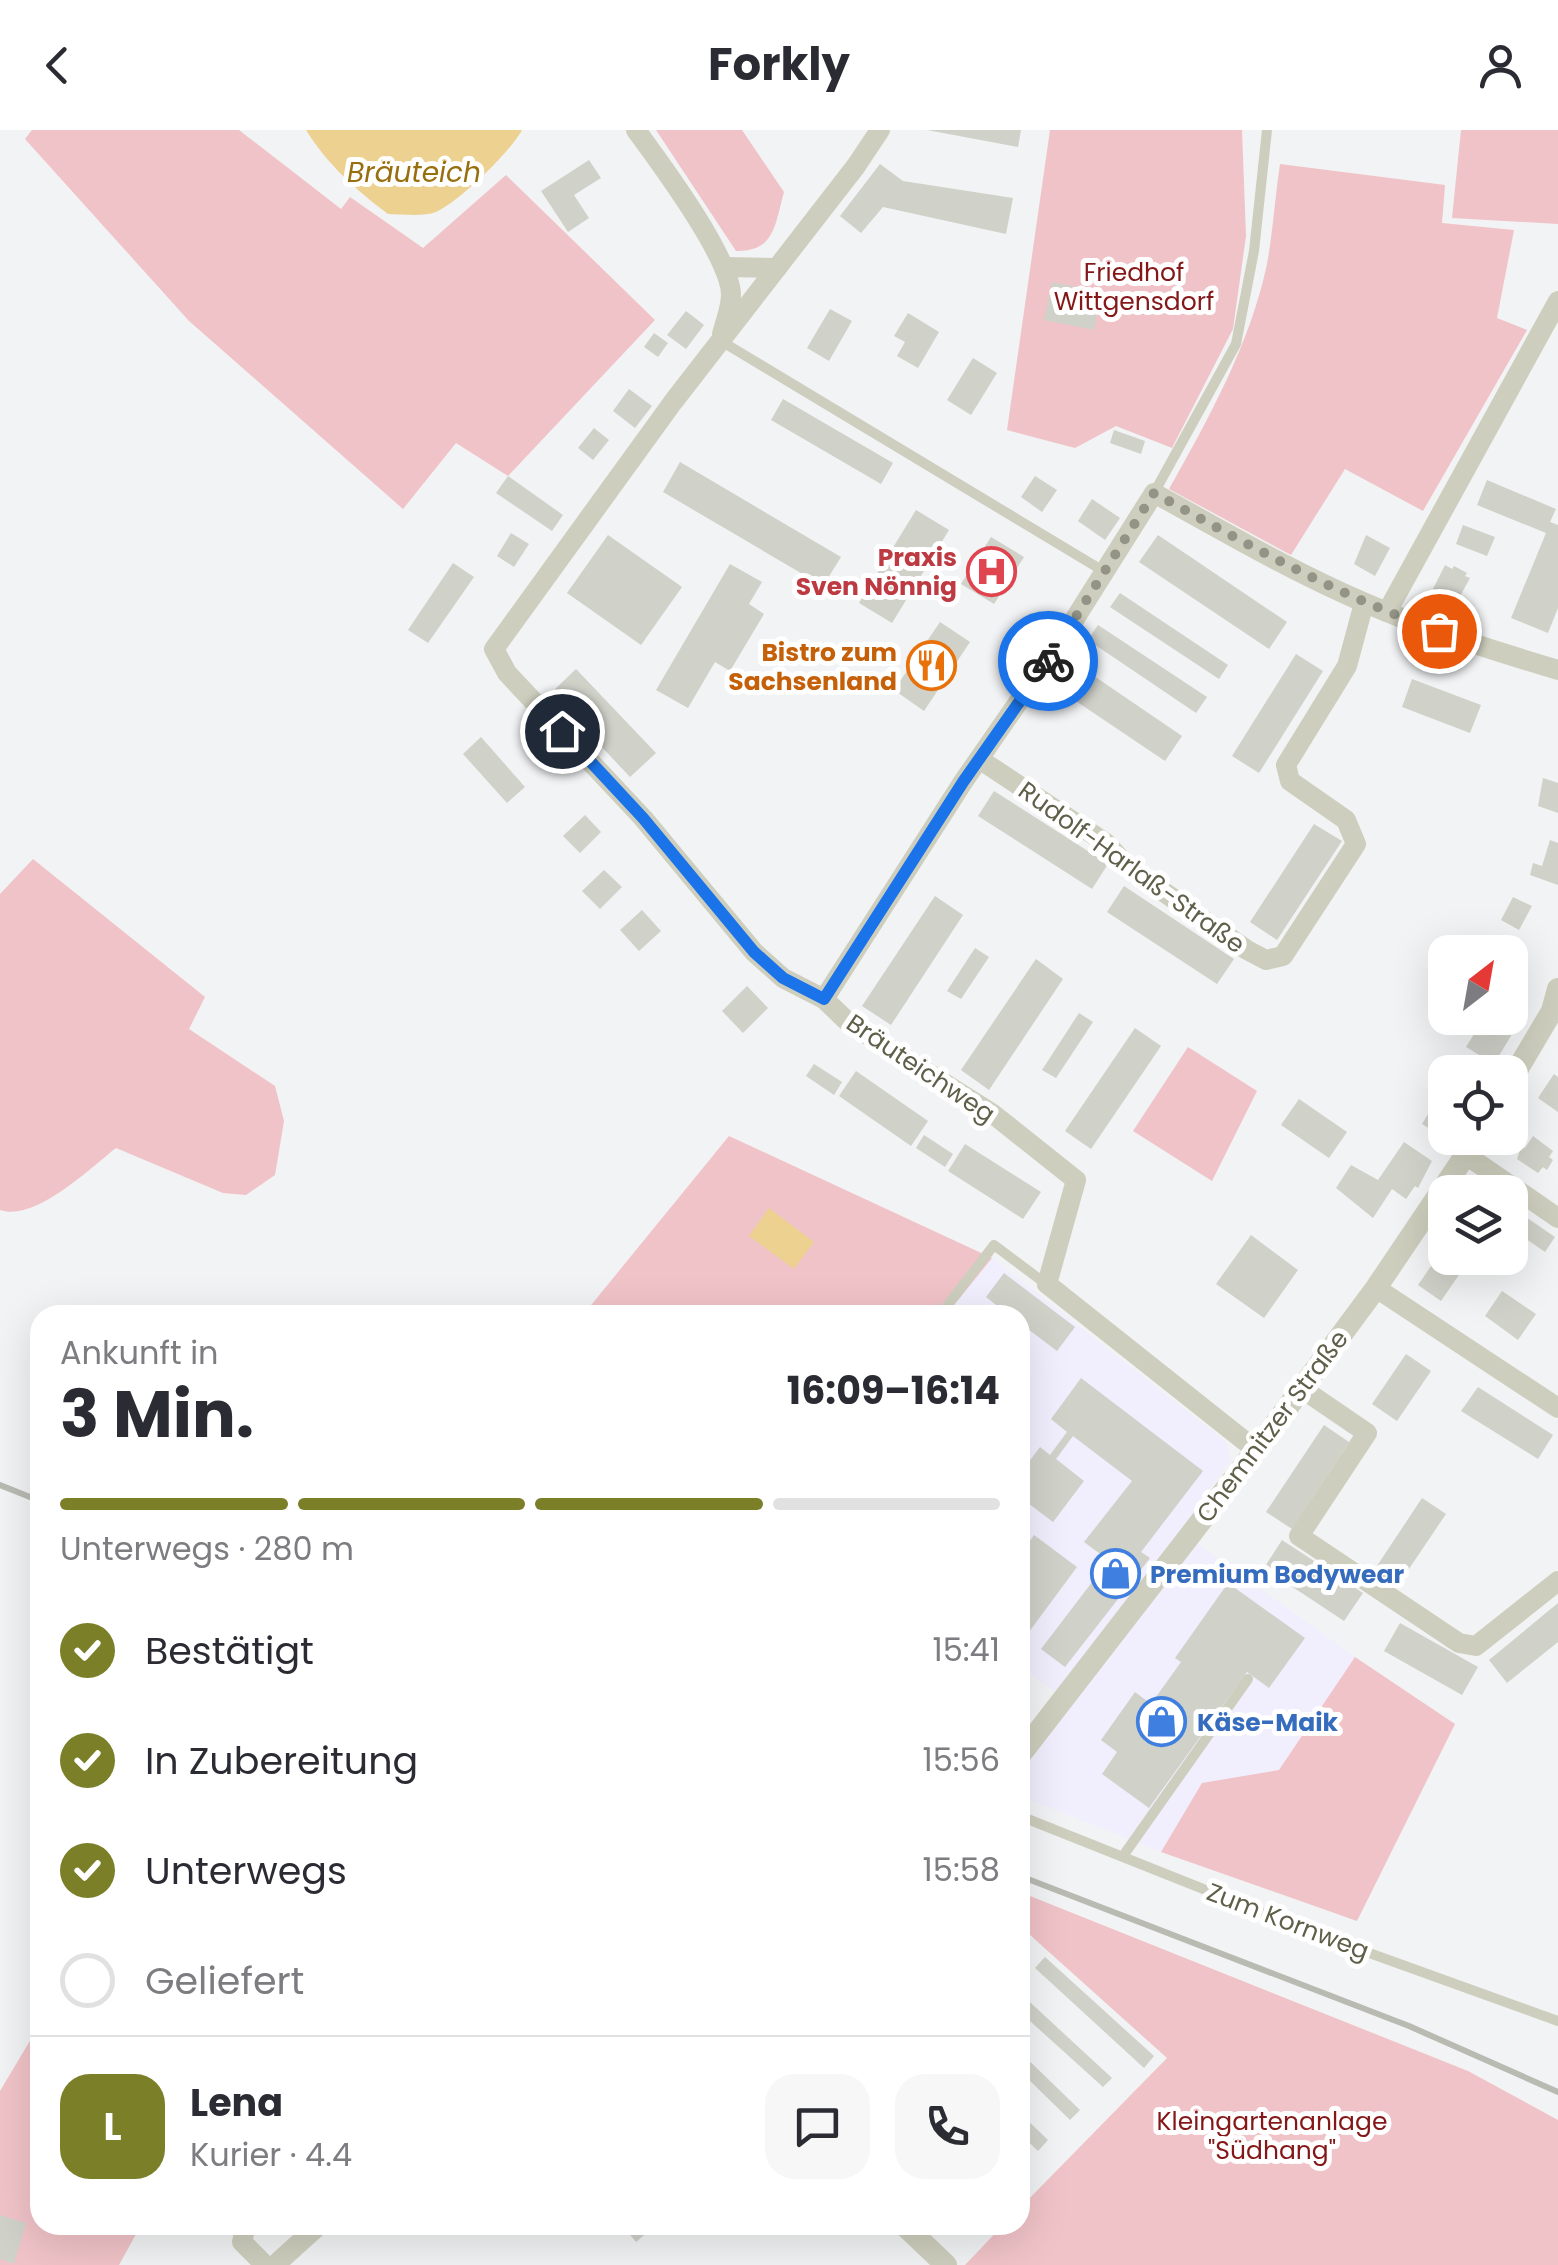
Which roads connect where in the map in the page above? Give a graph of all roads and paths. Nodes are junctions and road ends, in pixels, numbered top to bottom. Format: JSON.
{"nodes":[{"id":1,"x":636,"y":130,"type":"edge"},
{"id":2,"x":880,"y":130,"type":"edge"},
{"id":3,"x":1267,"y":130,"type":"edge"},
{"id":4,"x":724,"y":268,"type":"junction"},
{"id":5,"x":777,"y":268,"type":"junction"},
{"id":6,"x":1558,"y":301,"type":"edge"},
{"id":7,"x":721,"y":341,"type":"junction"},
{"id":8,"x":1154,"y":493,"type":"junction"},
{"id":9,"x":1105,"y":572,"type":"junction"},
{"id":10,"x":1364,"y":603,"type":"junction"},
{"id":11,"x":1387,"y":612,"type":"junction"},
{"id":12,"x":1558,"y":670,"type":"edge"},
{"id":13,"x":979,"y":759,"type":"junction"},
{"id":14,"x":1558,"y":989,"type":"edge"},
{"id":15,"x":824,"y":999,"type":"junction"},
{"id":16,"x":1526,"y":1055,"type":"edge"},
{"id":17,"x":1465,"y":1155,"type":"edge"},
{"id":18,"x":1482,"y":1155,"type":"edge"},
{"id":19,"x":1558,"y":1218,"type":"edge"},
{"id":20,"x":1047,"y":1284,"type":"junction"},
{"id":21,"x":1376,"y":1288,"type":"junction"},
{"id":22,"x":948,"y":1305,"type":"edge"},
{"id":23,"x":1301,"y":1388,"type":"junction"},
{"id":24,"x":1558,"y":1408,"type":"edge"},
{"id":25,"x":1256,"y":1450,"type":"junction"},
{"id":26,"x":1558,"y":1580,"type":"edge"},
{"id":27,"x":1248,"y":1680,"type":"dead end"},
{"id":28,"x":1030,"y":1742,"type":"edge"},
{"id":29,"x":1030,"y":1820,"type":"edge"},
{"id":30,"x":1124,"y":1856,"type":"junction"},
{"id":31,"x":1558,"y":2021,"type":"edge"},
{"id":32,"x":244,"y":2235,"type":"edge"},
{"id":33,"x":308,"y":2235,"type":"edge"},
{"id":34,"x":914,"y":2235,"type":"edge"},
{"id":35,"x":265,"y":2265,"type":"edge"},
{"id":36,"x":276,"y":2265,"type":"edge"},
{"id":37,"x":946,"y":2265,"type":"edge"}],
"edges":[{"from":1,"to":4,"type":"street","name":"Bräuteichweg"},
{"from":2,"to":5,"type":"street","name":"Bräuteichweg"},
{"from":3,"to":8,"type":"lane"},
{"from":4,"to":5,"type":"street"},
{"from":4,"to":7,"type":"street","name":"Bräuteichweg"},
{"from":5,"to":7,"type":"street","name":"Bräuteichweg"},
{"from":6,"to":11,"type":"street"},
{"from":7,"to":9,"type":"lane"},
{"from":7,"to":15,"type":"street","name":"Bräuteichweg"},
{"from":8,"to":9,"type":"street"},
{"from":8,"to":10,"type":"street"},
{"from":9,"to":13,"type":"street"},
{"from":10,"to":11,"type":"street"},
{"from":10,"to":13,"type":"street","name":"Rudolf-Harlaß-Straße"},
{"from":11,"to":12,"type":"street"},
{"from":13,"to":15,"type":"street"},
{"from":14,"to":16,"type":"street"},
{"from":15,"to":20,"type":"street","name":"Bräuteichweg"},
{"from":17,"to":21,"type":"street","name":"Chemnitzer Straße"},
{"from":18,"to":19,"type":"street"},
{"from":20,"to":22,"type":"lane"},
{"from":20,"to":25,"type":"street"},
{"from":21,"to":23,"type":"street","name":"Chemnitzer Straße"},
{"from":21,"to":24,"type":"street"},
{"from":23,"to":25,"type":"street","name":"Chemnitzer Straße"},
{"from":23,"to":26,"type":"street"},
{"from":25,"to":28,"type":"street","name":"Chemnitzer Straße"},
{"from":27,"to":30,"type":"lane"},
{"from":29,"to":30,"type":"lane","name":"Zum Kornweg"},
{"from":30,"to":31,"type":"lane","name":"Zum Kornweg"},
{"from":32,"to":35,"type":"street"},
{"from":33,"to":36,"type":"street"},
{"from":34,"to":37,"type":"street"}]}
